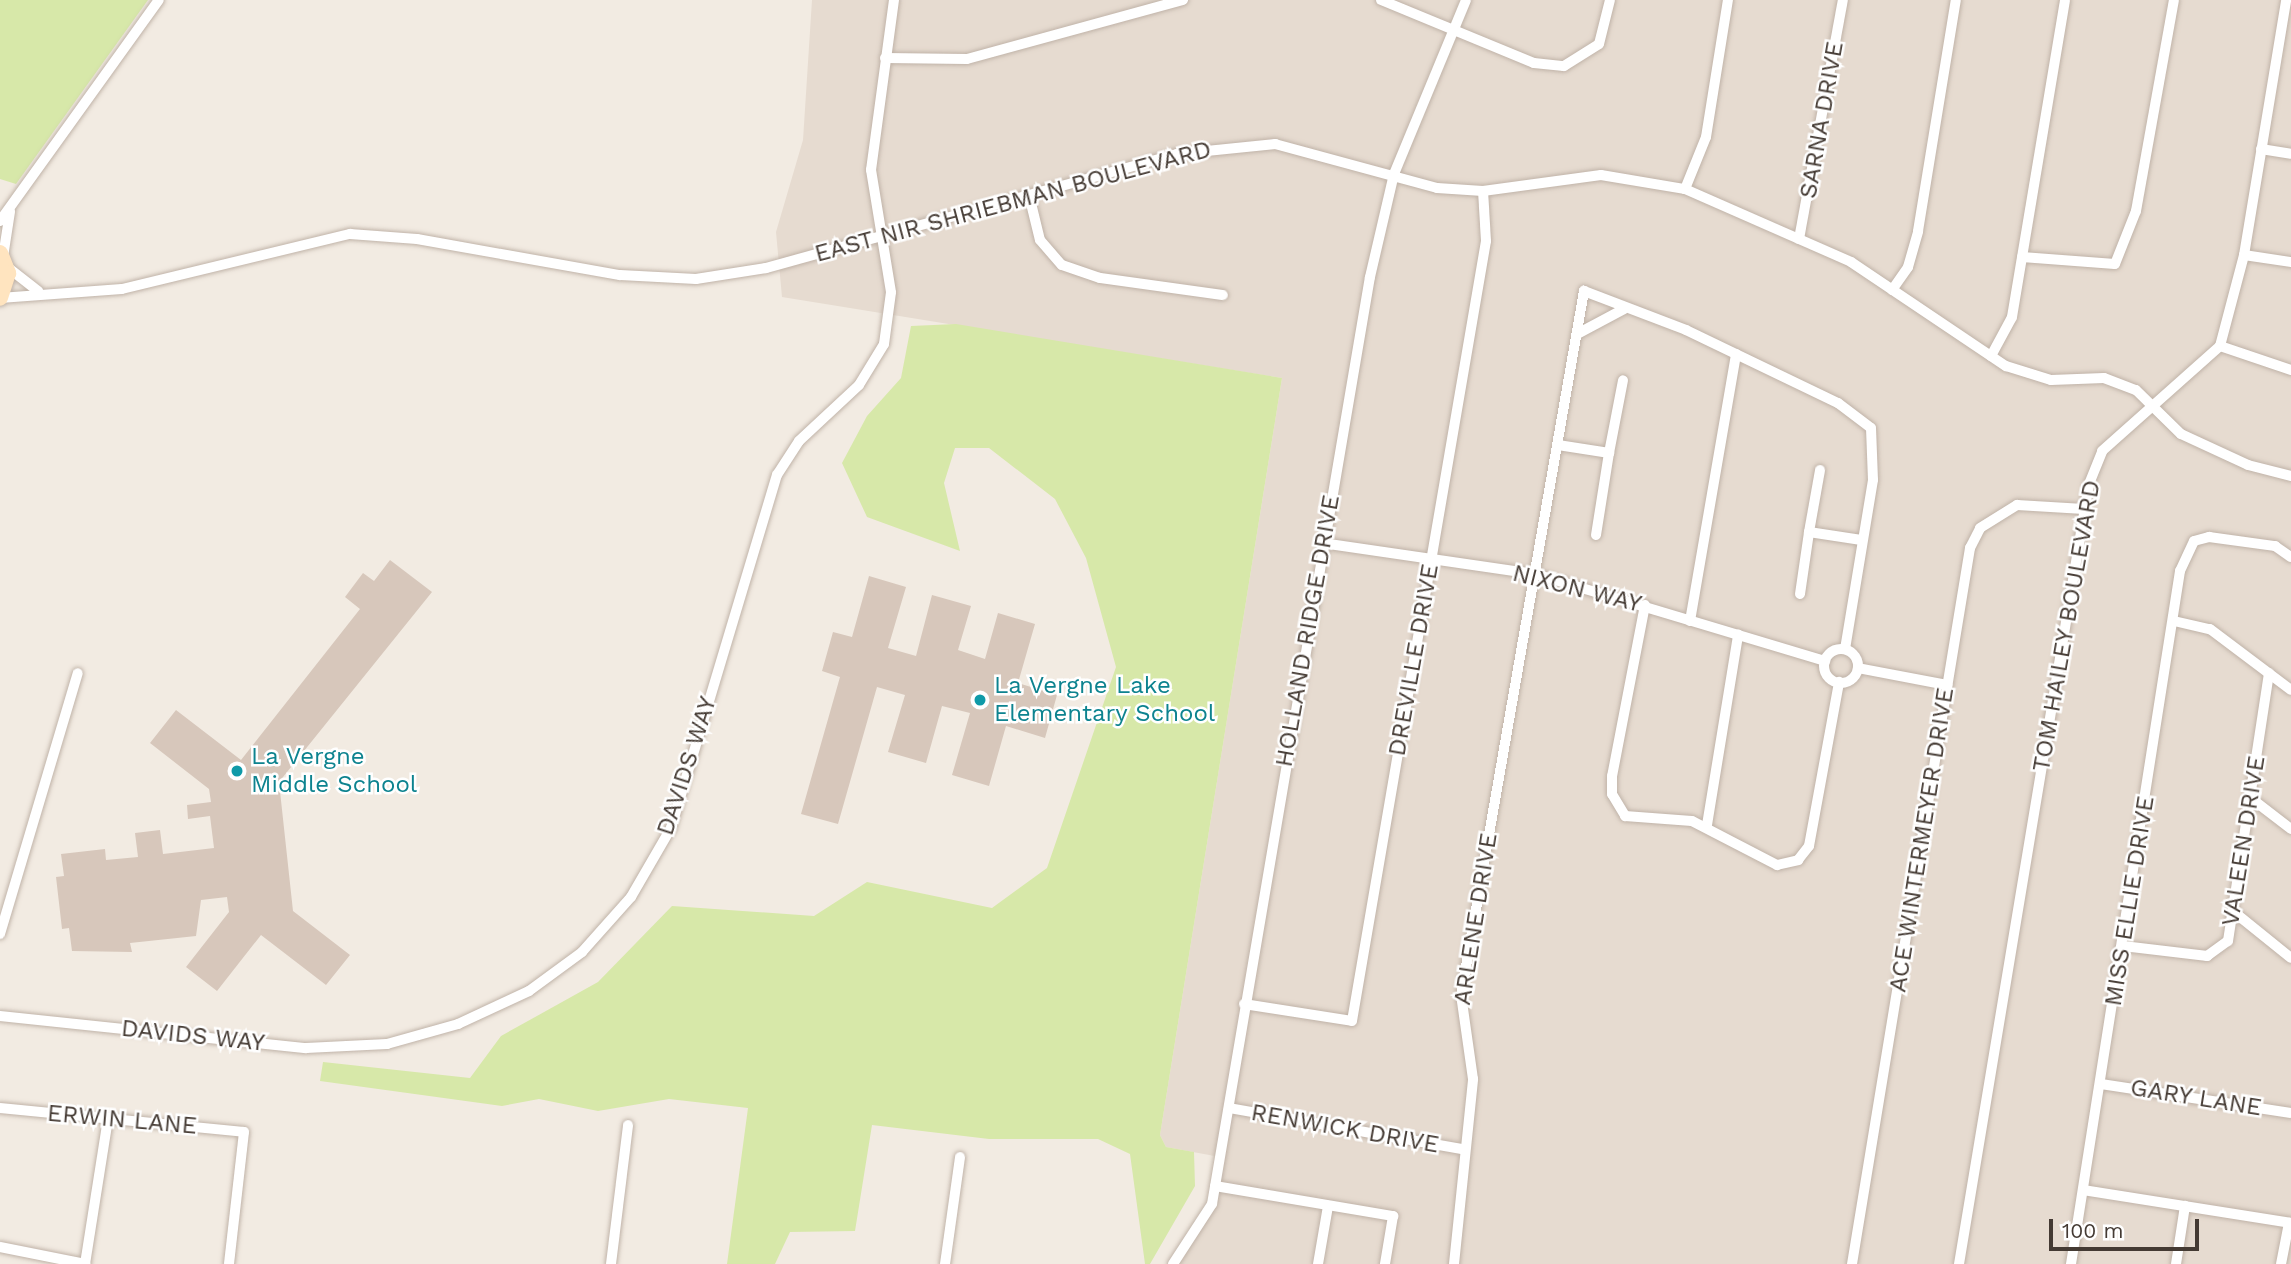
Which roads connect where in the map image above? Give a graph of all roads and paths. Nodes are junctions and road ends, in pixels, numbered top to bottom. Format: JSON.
{"nodes":[{"id":1,"x":159,"y":0,"type":"edge"},
{"id":2,"x":894,"y":0,"type":"edge"},
{"id":3,"x":1183,"y":0,"type":"edge"},
{"id":4,"x":1381,"y":0,"type":"edge"},
{"id":5,"x":1466,"y":0,"type":"edge"},
{"id":6,"x":1611,"y":0,"type":"edge"},
{"id":7,"x":1728,"y":0,"type":"edge"},
{"id":8,"x":1843,"y":0,"type":"edge"},
{"id":9,"x":1956,"y":0,"type":"edge"},
{"id":10,"x":2065,"y":0,"type":"edge"},
{"id":11,"x":2174,"y":0,"type":"edge"},
{"id":12,"x":2286,"y":0,"type":"edge"},
{"id":13,"x":1455,"y":31,"type":"junction"},
{"id":14,"x":2286,"y":44,"type":"edge"},
{"id":15,"x":885,"y":58,"type":"junction"},
{"id":16,"x":2261,"y":149,"type":"junction"},
{"id":17,"x":2291,"y":154,"type":"edge"},
{"id":18,"x":1394,"y":174,"type":"junction"},
{"id":19,"x":1685,"y":189,"type":"junction"},
{"id":20,"x":1483,"y":191,"type":"junction"},
{"id":21,"x":1029,"y":195,"type":"junction"},
{"id":22,"x":10,"y":212,"type":"junction"},
{"id":23,"x":0,"y":221,"type":"edge"},
{"id":24,"x":883,"y":235,"type":"junction"},
{"id":25,"x":1799,"y":239,"type":"junction"},
{"id":26,"x":2244,"y":255,"type":"junction"},
{"id":27,"x":2022,"y":257,"type":"junction"},
{"id":28,"x":3,"y":259,"type":"edge"},
{"id":29,"x":2291,"y":261,"type":"edge"},
{"id":30,"x":1892,"y":290,"type":"junction"},
{"id":31,"x":38,"y":291,"type":"junction"},
{"id":32,"x":1223,"y":295,"type":"dead end"},
{"id":33,"x":0,"y":298,"type":"edge"},
{"id":34,"x":1624,"y":310,"type":"junction"},
{"id":35,"x":1579,"y":334,"type":"junction"},
{"id":36,"x":2220,"y":346,"type":"junction"},
{"id":37,"x":1736,"y":354,"type":"junction"},
{"id":38,"x":1991,"y":356,"type":"junction"},
{"id":39,"x":2291,"y":370,"type":"edge"},
{"id":40,"x":1623,"y":380,"type":"dead end"},
{"id":41,"x":2152,"y":407,"type":"junction"},
{"id":42,"x":1558,"y":445,"type":"junction"},
{"id":43,"x":1609,"y":453,"type":"junction"},
{"id":44,"x":1820,"y":470,"type":"dead end"},
{"id":45,"x":2291,"y":476,"type":"edge"},
{"id":46,"x":2084,"y":509,"type":"junction"},
{"id":47,"x":1809,"y":531,"type":"junction"},
{"id":48,"x":1596,"y":534,"type":"dead end"},
{"id":49,"x":1861,"y":540,"type":"junction"},
{"id":50,"x":1322,"y":543,"type":"junction"},
{"id":51,"x":2291,"y":557,"type":"edge"},
{"id":52,"x":1431,"y":561,"type":"junction"},
{"id":53,"x":1535,"y":574,"type":"junction"},
{"id":54,"x":1800,"y":594,"type":"dead end"},
{"id":55,"x":1645,"y":605,"type":"junction"},
{"id":56,"x":1690,"y":621,"type":"junction"},
{"id":57,"x":2174,"y":621,"type":"junction"},
{"id":58,"x":1738,"y":635,"type":"junction"},
{"id":59,"x":1845,"y":649,"type":"junction"},
{"id":60,"x":1825,"y":661,"type":"junction"},
{"id":61,"x":1858,"y":668,"type":"junction"},
{"id":62,"x":78,"y":673,"type":"dead end"},
{"id":63,"x":2269,"y":673,"type":"junction"},
{"id":64,"x":1839,"y":682,"type":"junction"},
{"id":65,"x":1947,"y":685,"type":"junction"},
{"id":66,"x":2291,"y":690,"type":"edge"},
{"id":67,"x":2252,"y":799,"type":"junction"},
{"id":68,"x":1707,"y":825,"type":"junction"},
{"id":69,"x":2291,"y":829,"type":"edge"},
{"id":70,"x":2234,"y":912,"type":"junction"},
{"id":71,"x":0,"y":934,"type":"edge"},
{"id":72,"x":2123,"y":946,"type":"junction"},
{"id":73,"x":2291,"y":958,"type":"edge"},
{"id":74,"x":1244,"y":1004,"type":"junction"},
{"id":75,"x":0,"y":1016,"type":"edge"},
{"id":76,"x":2101,"y":1084,"type":"junction"},
{"id":77,"x":0,"y":1108,"type":"edge"},
{"id":78,"x":1229,"y":1108,"type":"junction"},
{"id":79,"x":2291,"y":1113,"type":"edge"},
{"id":80,"x":108,"y":1118,"type":"junction"},
{"id":81,"x":628,"y":1125,"type":"dead end"},
{"id":82,"x":1462,"y":1149,"type":"junction"},
{"id":83,"x":960,"y":1157,"type":"dead end"},
{"id":84,"x":1215,"y":1186,"type":"junction"},
{"id":85,"x":2083,"y":1190,"type":"junction"},
{"id":86,"x":1328,"y":1206,"type":"junction"},
{"id":87,"x":2185,"y":1206,"type":"junction"},
{"id":88,"x":2290,"y":1223,"type":"edge"},
{"id":89,"x":0,"y":1247,"type":"edge"},
{"id":90,"x":85,"y":1264,"type":"edge"},
{"id":91,"x":229,"y":1264,"type":"edge"},
{"id":92,"x":611,"y":1264,"type":"edge"},
{"id":93,"x":945,"y":1264,"type":"edge"},
{"id":94,"x":1173,"y":1264,"type":"edge"},
{"id":95,"x":1318,"y":1264,"type":"edge"},
{"id":96,"x":1385,"y":1264,"type":"edge"},
{"id":97,"x":1454,"y":1264,"type":"edge"},
{"id":98,"x":1852,"y":1264,"type":"edge"},
{"id":99,"x":1959,"y":1264,"type":"edge"},
{"id":100,"x":2071,"y":1264,"type":"edge"},
{"id":101,"x":2176,"y":1264,"type":"edge"},
{"id":102,"x":2281,"y":1264,"type":"edge"}],
"edges":[{"from":1,"to":22,"type":"street"},
{"from":2,"to":15,"type":"street","name":"DAVIDS WAY"},
{"from":3,"to":15,"type":"street"},
{"from":4,"to":13,"type":"street"},
{"from":5,"to":13,"type":"street","name":"HOLLAND RIDGE DRIVE"},
{"from":6,"to":13,"type":"street"},
{"from":7,"to":19,"type":"street"},
{"from":8,"to":25,"type":"street","name":"SARNA DRIVE"},
{"from":9,"to":30,"type":"street"},
{"from":10,"to":27,"type":"street"},
{"from":11,"to":27,"type":"street"},
{"from":12,"to":14,"type":"street"},
{"from":13,"to":18,"type":"street","name":"HOLLAND RIDGE DRIVE"},
{"from":14,"to":16,"type":"street"},
{"from":15,"to":24,"type":"street","name":"DAVIDS WAY"},
{"from":16,"to":17,"type":"street"},
{"from":16,"to":26,"type":"street"},
{"from":18,"to":20,"type":"street","name":"EAST NIR SHRIEBMAN BOULEVARD"},
{"from":18,"to":21,"type":"street","name":"EAST NIR SHRIEBMAN BOULEVARD"},
{"from":18,"to":50,"type":"street","name":"HOLLAND RIDGE DRIVE"},
{"from":19,"to":20,"type":"street","name":"EAST NIR SHRIEBMAN BOULEVARD"},
{"from":19,"to":25,"type":"street","name":"EAST NIR SHRIEBMAN BOULEVARD"},
{"from":20,"to":52,"type":"street","name":"DREVILLE DRIVE"},
{"from":21,"to":24,"type":"street","name":"EAST NIR SHRIEBMAN BOULEVARD"},
{"from":21,"to":32,"type":"street"},
{"from":22,"to":23,"type":"street"},
{"from":22,"to":28,"type":"street"},
{"from":24,"to":31,"type":"street","name":"EAST NIR SHRIEBMAN BOULEVARD"},
{"from":24,"to":75,"type":"street","name":"DAVIDS WAY"},
{"from":25,"to":30,"type":"street","name":"EAST NIR SHRIEBMAN BOULEVARD"},
{"from":26,"to":29,"type":"street"},
{"from":26,"to":36,"type":"street"},
{"from":27,"to":38,"type":"street"},
{"from":28,"to":31,"type":"street"},
{"from":28,"to":33,"type":"main road"},
{"from":30,"to":38,"type":"street","name":"EAST NIR SHRIEBMAN BOULEVARD"},
{"from":31,"to":33,"type":"street","name":"EAST NIR SHRIEBMAN BOULEVARD"},
{"from":34,"to":35,"type":"street"},
{"from":34,"to":35,"type":"street","name":"ARLENE DRIVE"},
{"from":34,"to":37,"type":"street"},
{"from":35,"to":42,"type":"street","name":"ARLENE DRIVE"},
{"from":36,"to":39,"type":"street"},
{"from":36,"to":41,"type":"street","name":"TOM HAILEY BOULEVARD"},
{"from":37,"to":49,"type":"street"},
{"from":37,"to":56,"type":"street"},
{"from":38,"to":41,"type":"street","name":"EAST NIR SHRIEBMAN BOULEVARD"},
{"from":40,"to":43,"type":"street"},
{"from":41,"to":45,"type":"street","name":"EAST NIR SHRIEBMAN BOULEVARD"},
{"from":41,"to":46,"type":"street","name":"TOM HAILEY BOULEVARD"},
{"from":42,"to":43,"type":"street"},
{"from":42,"to":53,"type":"street","name":"ARLENE DRIVE"},
{"from":43,"to":48,"type":"street"},
{"from":44,"to":47,"type":"street"},
{"from":46,"to":65,"type":"street","name":"ACE WINTERMEYER DRIVE"},
{"from":46,"to":99,"type":"street","name":"TOM HAILEY BOULEVARD"},
{"from":47,"to":49,"type":"street"},
{"from":47,"to":54,"type":"street"},
{"from":49,"to":59,"type":"street"},
{"from":50,"to":52,"type":"street","name":"NIXON WAY"},
{"from":50,"to":74,"type":"street","name":"HOLLAND RIDGE DRIVE"},
{"from":51,"to":57,"type":"street","name":"MISS ELLIE DRIVE"},
{"from":52,"to":53,"type":"street","name":"NIXON WAY"},
{"from":52,"to":74,"type":"street","name":"DREVILLE DRIVE"},
{"from":53,"to":55,"type":"street","name":"NIXON WAY"},
{"from":53,"to":82,"type":"street","name":"ARLENE DRIVE"},
{"from":55,"to":56,"type":"street","name":"NIXON WAY"},
{"from":55,"to":68,"type":"street"},
{"from":56,"to":58,"type":"street","name":"NIXON WAY"},
{"from":57,"to":63,"type":"street"},
{"from":57,"to":72,"type":"street","name":"MISS ELLIE DRIVE"},
{"from":58,"to":60,"type":"street","name":"NIXON WAY"},
{"from":58,"to":68,"type":"street"},
{"from":59,"to":60,"type":"street"},
{"from":59,"to":61,"type":"street"},
{"from":60,"to":64,"type":"street"},
{"from":61,"to":64,"type":"street"},
{"from":61,"to":65,"type":"street"},
{"from":62,"to":71,"type":"street"},
{"from":63,"to":66,"type":"street"},
{"from":63,"to":67,"type":"street","name":"VALEEN DRIVE"},
{"from":64,"to":68,"type":"street"},
{"from":65,"to":98,"type":"street","name":"ACE WINTERMEYER DRIVE"},
{"from":67,"to":69,"type":"street"},
{"from":67,"to":70,"type":"street","name":"VALEEN DRIVE"},
{"from":70,"to":72,"type":"street","name":"VALEEN DRIVE"},
{"from":70,"to":73,"type":"street"},
{"from":72,"to":76,"type":"street","name":"MISS ELLIE DRIVE"},
{"from":74,"to":78,"type":"street","name":"HOLLAND RIDGE DRIVE"},
{"from":76,"to":79,"type":"street","name":"GARY LANE"},
{"from":76,"to":85,"type":"street","name":"MISS ELLIE DRIVE"},
{"from":77,"to":80,"type":"street","name":"ERWIN LANE"},
{"from":78,"to":82,"type":"street","name":"RENWICK DRIVE"},
{"from":78,"to":84,"type":"street","name":"HOLLAND RIDGE DRIVE"},
{"from":80,"to":90,"type":"street"},
{"from":80,"to":91,"type":"street","name":"ERWIN LANE"},
{"from":81,"to":92,"type":"street"},
{"from":82,"to":97,"type":"street","name":"ARLENE DRIVE"},
{"from":83,"to":93,"type":"street"},
{"from":84,"to":86,"type":"street"},
{"from":84,"to":94,"type":"street","name":"HOLLAND RIDGE DRIVE"},
{"from":85,"to":87,"type":"street"},
{"from":85,"to":100,"type":"street","name":"MISS ELLIE DRIVE"},
{"from":86,"to":95,"type":"street"},
{"from":86,"to":96,"type":"street"},
{"from":87,"to":88,"type":"street"},
{"from":87,"to":101,"type":"street"},
{"from":88,"to":102,"type":"street"},
{"from":89,"to":90,"type":"street"}]}
